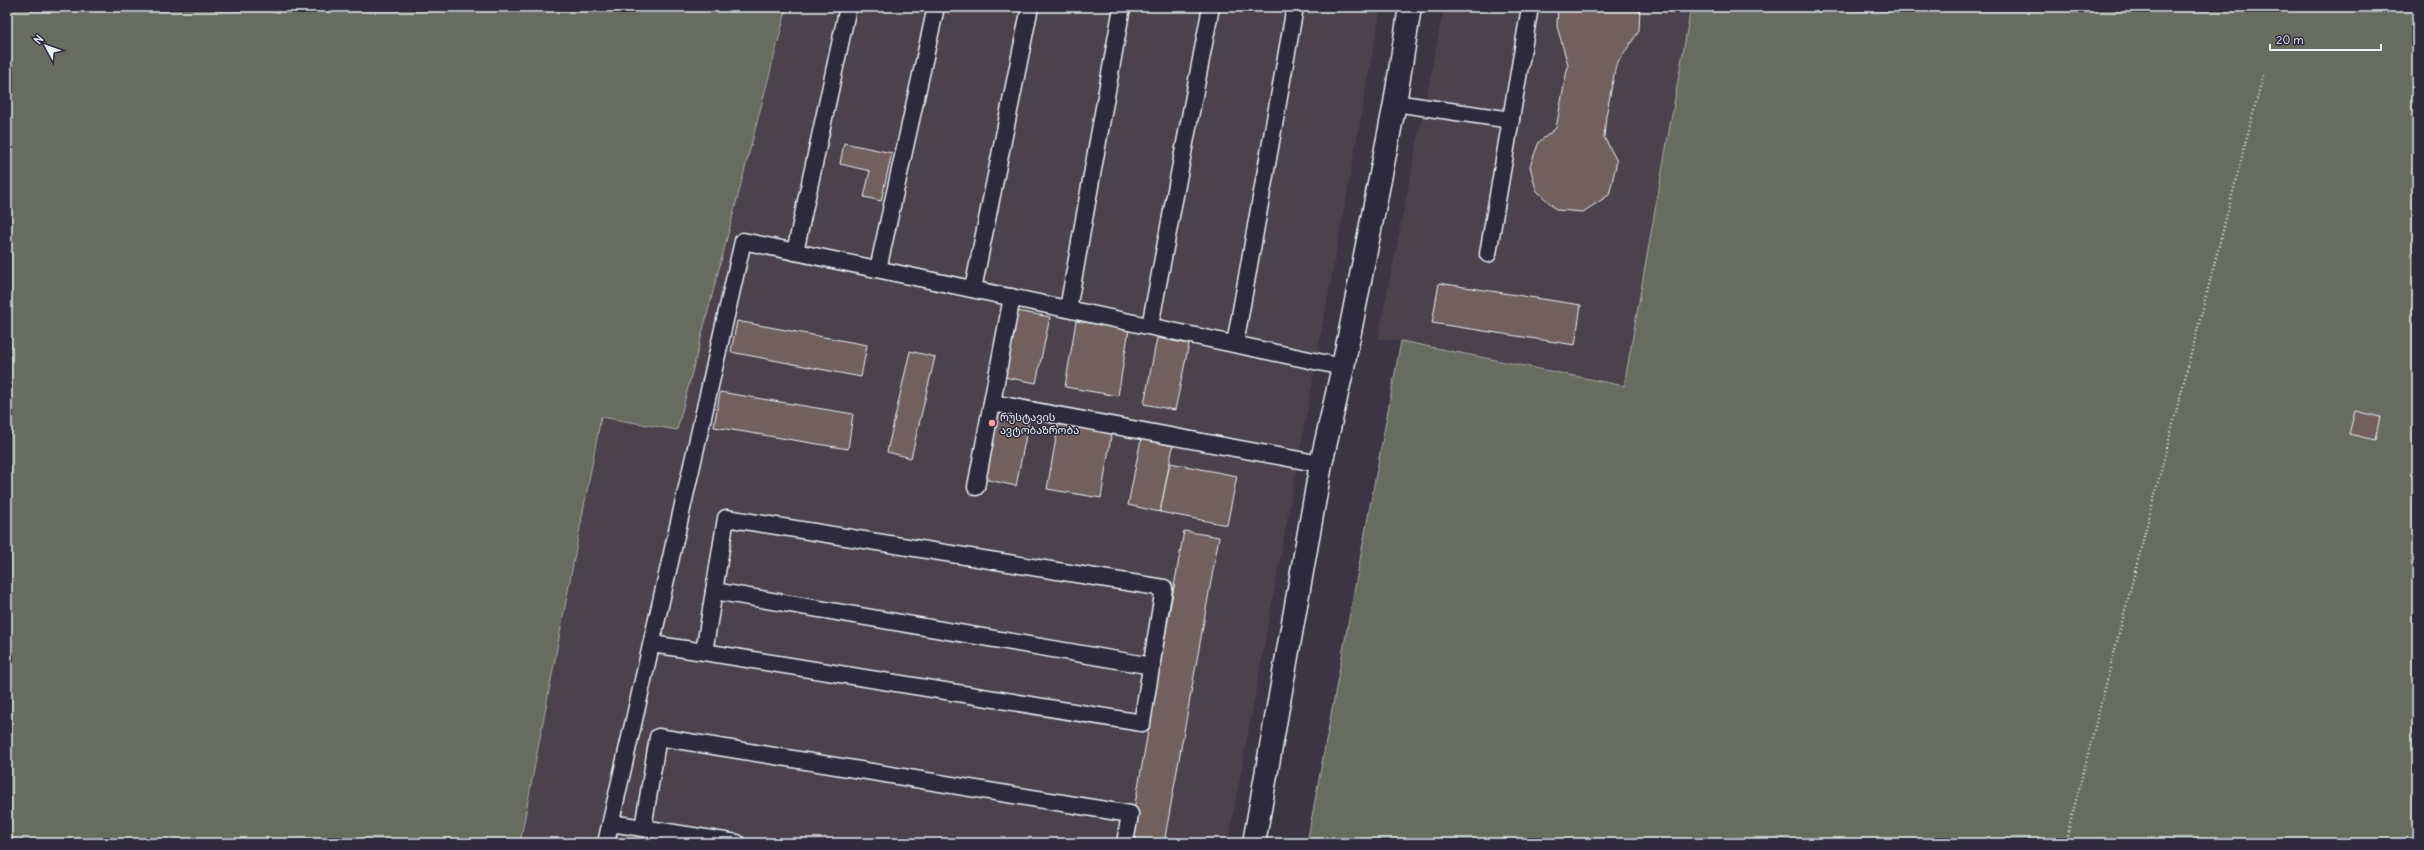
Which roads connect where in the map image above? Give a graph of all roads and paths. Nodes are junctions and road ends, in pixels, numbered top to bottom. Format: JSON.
{"nodes":[{"id":1,"x":848,"y":7,"type":"edge"},
{"id":2,"x":936,"y":7,"type":"edge"},
{"id":3,"x":1030,"y":7,"type":"edge"},
{"id":4,"x":1122,"y":7,"type":"edge"},
{"id":5,"x":1211,"y":7,"type":"edge"},
{"id":6,"x":1295,"y":7,"type":"edge"},
{"id":7,"x":1410,"y":7,"type":"edge"},
{"id":8,"x":1530,"y":7,"type":"edge"},
{"id":9,"x":2263,"y":75,"type":"dead end"},
{"id":10,"x":1394,"y":103,"type":"junction"},
{"id":11,"x":1511,"y":120,"type":"junction"},
{"id":12,"x":795,"y":252,"type":"junction"},
{"id":13,"x":1488,"y":254,"type":"dead end"},
{"id":14,"x":878,"y":269,"type":"junction"},
{"id":15,"x":973,"y":289,"type":"junction"},
{"id":16,"x":1012,"y":297,"type":"junction"},
{"id":17,"x":1068,"y":309,"type":"junction"},
{"id":18,"x":1150,"y":326,"type":"junction"},
{"id":19,"x":1235,"y":344,"type":"junction"},
{"id":20,"x":1343,"y":367,"type":"junction"},
{"id":21,"x":992,"y":403,"type":"junction"},
{"id":22,"x":1321,"y":464,"type":"junction"},
{"id":23,"x":976,"y":487,"type":"dead end"},
{"id":24,"x":714,"y":590,"type":"junction"},
{"id":25,"x":652,"y":644,"type":"junction"},
{"id":26,"x":704,"y":652,"type":"junction"},
{"id":27,"x":1152,"y":666,"type":"junction"},
{"id":28,"x":611,"y":822,"type":"junction"},
{"id":29,"x":643,"y":828,"type":"junction"},
{"id":30,"x":606,"y":843,"type":"edge"},
{"id":31,"x":737,"y":843,"type":"edge"},
{"id":32,"x":1125,"y":843,"type":"edge"},
{"id":33,"x":1254,"y":843,"type":"edge"},
{"id":34,"x":2065,"y":843,"type":"edge"}],
"edges":[{"from":1,"to":12,"type":"lane"},
{"from":2,"to":14,"type":"lane"},
{"from":3,"to":15,"type":"lane"},
{"from":4,"to":17,"type":"lane"},
{"from":5,"to":18,"type":"lane"},
{"from":6,"to":19,"type":"lane"},
{"from":7,"to":10,"type":"street"},
{"from":8,"to":11,"type":"lane"},
{"from":9,"to":34,"type":"path"},
{"from":10,"to":11,"type":"lane"},
{"from":10,"to":20,"type":"street"},
{"from":11,"to":13,"type":"lane"},
{"from":12,"to":14,"type":"lane"},
{"from":12,"to":25,"type":"lane"},
{"from":14,"to":15,"type":"lane"},
{"from":15,"to":16,"type":"lane"},
{"from":16,"to":17,"type":"lane"},
{"from":16,"to":21,"type":"lane"},
{"from":17,"to":18,"type":"lane"},
{"from":18,"to":19,"type":"lane"},
{"from":19,"to":20,"type":"lane"},
{"from":20,"to":22,"type":"street"},
{"from":21,"to":22,"type":"lane"},
{"from":21,"to":23,"type":"lane"},
{"from":22,"to":33,"type":"street"},
{"from":24,"to":26,"type":"lane"},
{"from":24,"to":27,"type":"lane"},
{"from":24,"to":27,"type":"lane"},
{"from":25,"to":26,"type":"lane"},
{"from":25,"to":28,"type":"lane"},
{"from":26,"to":27,"type":"lane"},
{"from":28,"to":29,"type":"lane"},
{"from":28,"to":30,"type":"lane"},
{"from":29,"to":31,"type":"lane"},
{"from":29,"to":32,"type":"lane"}]}
